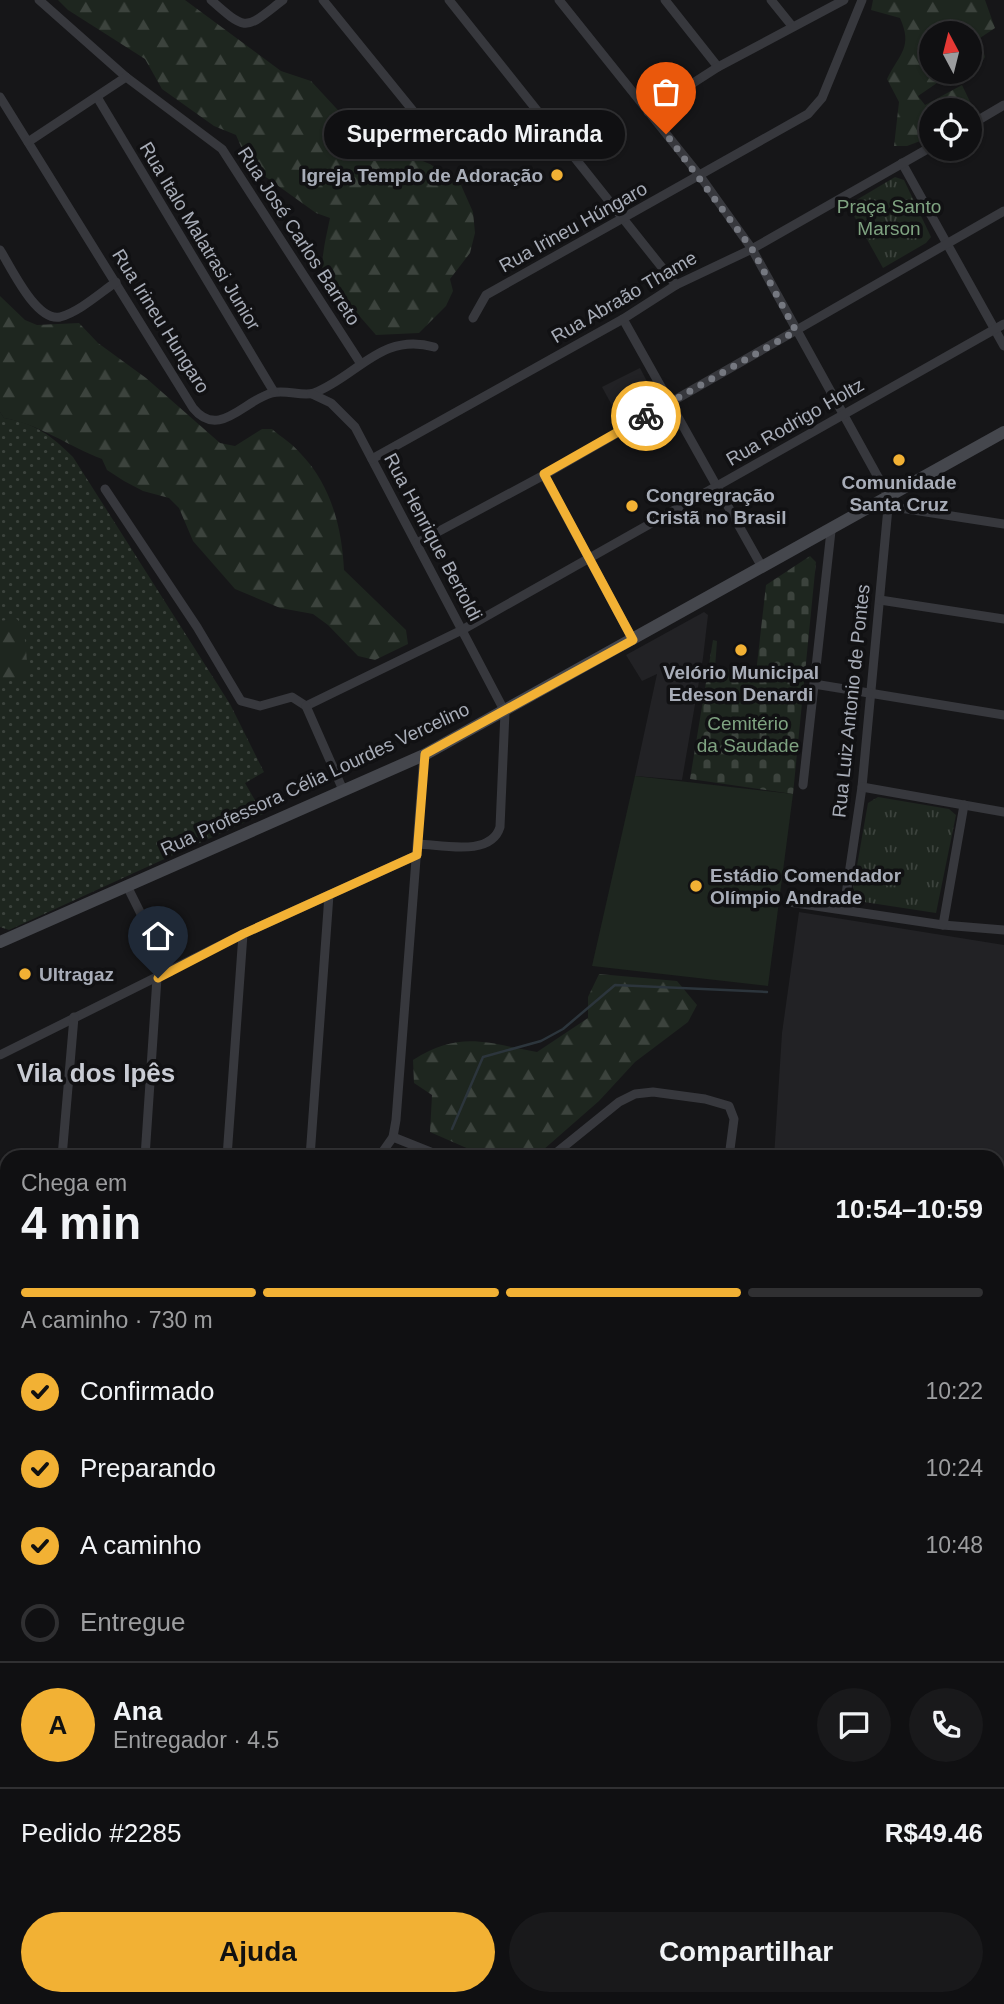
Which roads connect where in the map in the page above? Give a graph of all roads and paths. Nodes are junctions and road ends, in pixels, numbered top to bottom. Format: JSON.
{"nodes":[{"id":1,"x":38,"y":0,"type":"edge"},
{"id":2,"x":211,"y":0,"type":"edge"},
{"id":3,"x":283,"y":0,"type":"edge"},
{"id":4,"x":323,"y":0,"type":"edge"},
{"id":5,"x":449,"y":0,"type":"edge"},
{"id":6,"x":559,"y":0,"type":"edge"},
{"id":7,"x":665,"y":0,"type":"edge"},
{"id":8,"x":771,"y":0,"type":"edge"},
{"id":9,"x":844,"y":0,"type":"edge"},
{"id":10,"x":862,"y":0,"type":"edge"},
{"id":11,"x":792,"y":26,"type":"junction"},
{"id":12,"x":718,"y":67,"type":"junction"},
{"id":13,"x":126,"y":77,"type":"junction"},
{"id":14,"x":0,"y":97,"type":"edge"},
{"id":15,"x":97,"y":97,"type":"junction"},
{"id":16,"x":1004,"y":105,"type":"edge"},
{"id":17,"x":648,"y":112,"type":"junction"},
{"id":18,"x":982,"y":118,"type":"edge"},
{"id":19,"x":28,"y":142,"type":"junction"},
{"id":20,"x":440,"y":144,"type":"dead end"},
{"id":21,"x":919,"y":154,"type":"edge"},
{"id":22,"x":902,"y":163,"type":"junction"},
{"id":23,"x":700,"y":176,"type":"junction"},
{"id":24,"x":1004,"y":211,"type":"edge"},
{"id":25,"x":622,"y":218,"type":"junction"},
{"id":26,"x":948,"y":242,"type":"junction"},
{"id":27,"x":752,"y":249,"type":"junction"},
{"id":28,"x":0,"y":250,"type":"edge"},
{"id":29,"x":116,"y":282,"type":"junction"},
{"id":30,"x":676,"y":285,"type":"junction"},
{"id":31,"x":473,"y":318,"type":"dead end"},
{"id":32,"x":623,"y":319,"type":"junction"},
{"id":33,"x":1000,"y":327,"type":"edge"},
{"id":34,"x":796,"y":331,"type":"junction"},
{"id":35,"x":1004,"y":346,"type":"edge"},
{"id":36,"x":434,"y":347,"type":"dead end"},
{"id":37,"x":361,"y":364,"type":"junction"},
{"id":38,"x":274,"y":392,"type":"junction"},
{"id":39,"x":312,"y":394,"type":"junction"},
{"id":40,"x":670,"y":403,"type":"junction"},
{"id":41,"x":842,"y":416,"type":"junction"},
{"id":42,"x":1004,"y":432,"type":"edge"},
{"id":43,"x":372,"y":459,"type":"junction"},
{"id":44,"x":544,"y":474,"type":"junction"},
{"id":45,"x":717,"y":487,"type":"junction"},
{"id":46,"x":105,"y":489,"type":"dead end"},
{"id":47,"x":888,"y":502,"type":"junction"},
{"id":48,"x":1004,"y":524,"type":"edge"},
{"id":49,"x":831,"y":531,"type":"junction"},
{"id":50,"x":417,"y":543,"type":"junction"},
{"id":51,"x":589,"y":560,"type":"junction"},
{"id":52,"x":762,"y":567,"type":"junction"},
{"id":53,"x":880,"y":600,"type":"junction"},
{"id":54,"x":1004,"y":619,"type":"edge"},
{"id":55,"x":462,"y":630,"type":"junction"},
{"id":56,"x":633,"y":640,"type":"junction"},
{"id":57,"x":814,"y":684,"type":"junction"},
{"id":58,"x":870,"y":692,"type":"junction"},
{"id":59,"x":306,"y":706,"type":"junction"},
{"id":60,"x":505,"y":712,"type":"junction"},
{"id":61,"x":1004,"y":715,"type":"edge"},
{"id":62,"x":425,"y":754,"type":"junction"},
{"id":63,"x":803,"y":785,"type":"dead end"},
{"id":64,"x":862,"y":787,"type":"junction"},
{"id":65,"x":343,"y":790,"type":"junction"},
{"id":66,"x":964,"y":804,"type":"junction"},
{"id":67,"x":1004,"y":812,"type":"edge"},
{"id":68,"x":418,"y":849,"type":"junction"},
{"id":69,"x":127,"y":886,"type":"junction"},
{"id":70,"x":329,"y":895,"type":"junction"},
{"id":71,"x":789,"y":902,"type":"dead end"},
{"id":72,"x":844,"y":908,"type":"junction"},
{"id":73,"x":943,"y":925,"type":"junction"},
{"id":74,"x":1004,"y":930,"type":"edge"},
{"id":75,"x":243,"y":934,"type":"junction"},
{"id":76,"x":0,"y":942,"type":"edge"},
{"id":77,"x":170,"y":972,"type":"junction"},
{"id":78,"x":158,"y":978,"type":"junction"},
{"id":79,"x":74,"y":1017,"type":"junction"},
{"id":80,"x":0,"y":1055,"type":"edge"},
{"id":81,"x":393,"y":1137,"type":"junction"},
{"id":82,"x":63,"y":1150,"type":"edge"},
{"id":83,"x":146,"y":1150,"type":"edge"},
{"id":84,"x":228,"y":1150,"type":"edge"},
{"id":85,"x":311,"y":1150,"type":"edge"},
{"id":86,"x":384,"y":1150,"type":"edge"},
{"id":87,"x":426,"y":1150,"type":"edge"},
{"id":88,"x":560,"y":1150,"type":"edge"},
{"id":89,"x":730,"y":1150,"type":"edge"}],
"edges":[{"from":1,"to":13,"type":"street","name":"Rua José Carlos Barreto"},
{"from":2,"to":3,"type":"street"},
{"from":4,"to":20,"type":"street"},
{"from":5,"to":25,"type":"street"},
{"from":6,"to":17,"type":"street"},
{"from":7,"to":12,"type":"street"},
{"from":8,"to":11,"type":"street"},
{"from":9,"to":11,"type":"street"},
{"from":10,"to":23,"type":"street","name":"Rua Irineu Húngaro"},
{"from":11,"to":12,"type":"street"},
{"from":12,"to":17,"type":"street"},
{"from":13,"to":15,"type":"street"},
{"from":13,"to":37,"type":"street","name":"Rua José Carlos Barreto"},
{"from":14,"to":19,"type":"street","name":"Rua Irineu Hungaro"},
{"from":15,"to":19,"type":"street"},
{"from":15,"to":38,"type":"street","name":"Rua Italo Malatrasi Junior"},
{"from":16,"to":18,"type":"street"},
{"from":17,"to":23,"type":"street"},
{"from":19,"to":29,"type":"street","name":"Rua Irineu Hungaro"},
{"from":21,"to":22,"type":"street","name":"Rua Abraão Thame"},
{"from":22,"to":26,"type":"street"},
{"from":22,"to":27,"type":"street","name":"Rua Abraão Thame"},
{"from":23,"to":25,"type":"street","name":"Rua Irineu Húngaro"},
{"from":23,"to":27,"type":"street"},
{"from":24,"to":26,"type":"street"},
{"from":25,"to":30,"type":"street"},
{"from":25,"to":31,"type":"street","name":"Rua Irineu Húngaro"},
{"from":26,"to":33,"type":"street"},
{"from":26,"to":34,"type":"street"},
{"from":27,"to":30,"type":"street","name":"Rua Abraão Thame"},
{"from":27,"to":34,"type":"street"},
{"from":28,"to":29,"type":"street"},
{"from":29,"to":38,"type":"street","name":"Rua Irineu Hungaro"},
{"from":30,"to":32,"type":"street","name":"Rua Abraão Thame"},
{"from":32,"to":40,"type":"street"},
{"from":32,"to":43,"type":"street","name":"Rua Abraão Thame"},
{"from":33,"to":35,"type":"street"},
{"from":33,"to":41,"type":"street","name":"Rua Rodrigo Holtz"},
{"from":34,"to":40,"type":"street"},
{"from":34,"to":41,"type":"street"},
{"from":36,"to":37,"type":"street"},
{"from":37,"to":39,"type":"street"},
{"from":38,"to":39,"type":"street","name":"Rua Irineu Hungaro"},
{"from":39,"to":43,"type":"street","name":"Rua Henrique Bertoldi"},
{"from":40,"to":44,"type":"street"},
{"from":40,"to":45,"type":"street"},
{"from":41,"to":45,"type":"street","name":"Rua Rodrigo Holtz"},
{"from":41,"to":47,"type":"street"},
{"from":42,"to":47,"type":"main road","name":"Rua Professora Célia Lourdes Vercelino"},
{"from":43,"to":50,"type":"street","name":"Rua Henrique Bertoldi"},
{"from":44,"to":50,"type":"street"},
{"from":44,"to":51,"type":"street"},
{"from":45,"to":51,"type":"street","name":"Rua Rodrigo Holtz"},
{"from":45,"to":52,"type":"street"},
{"from":46,"to":59,"type":"street"},
{"from":47,"to":48,"type":"street"},
{"from":47,"to":49,"type":"main road","name":"Rua Professora Célia Lourdes Vercelino"},
{"from":47,"to":53,"type":"street","name":"Rua Luiz Antonio de Pontes"},
{"from":49,"to":52,"type":"main road","name":"Rua Professora Célia Lourdes Vercelino"},
{"from":49,"to":57,"type":"street"},
{"from":50,"to":55,"type":"street","name":"Rua Henrique Bertoldi"},
{"from":51,"to":55,"type":"street","name":"Rua Rodrigo Holtz"},
{"from":51,"to":56,"type":"street"},
{"from":52,"to":56,"type":"main road","name":"Rua Professora Célia Lourdes Vercelino"},
{"from":53,"to":54,"type":"street"},
{"from":53,"to":58,"type":"street","name":"Rua Luiz Antonio de Pontes"},
{"from":55,"to":59,"type":"street","name":"Rua Rodrigo Holtz"},
{"from":55,"to":60,"type":"street","name":"Rua Henrique Bertoldi"},
{"from":56,"to":60,"type":"main road","name":"Rua Professora Célia Lourdes Vercelino"},
{"from":57,"to":58,"type":"street"},
{"from":57,"to":63,"type":"street"},
{"from":58,"to":61,"type":"street"},
{"from":58,"to":64,"type":"street","name":"Rua Luiz Antonio de Pontes"},
{"from":59,"to":65,"type":"street"},
{"from":60,"to":62,"type":"main road","name":"Rua Professora Célia Lourdes Vercelino"},
{"from":60,"to":68,"type":"street"},
{"from":62,"to":65,"type":"main road","name":"Rua Professora Célia Lourdes Vercelino"},
{"from":62,"to":68,"type":"street"},
{"from":64,"to":66,"type":"street"},
{"from":64,"to":72,"type":"street","name":"Rua Luiz Antonio de Pontes"},
{"from":65,"to":69,"type":"main road","name":"Rua Professora Célia Lourdes Vercelino"},
{"from":66,"to":67,"type":"street"},
{"from":66,"to":73,"type":"street"},
{"from":68,"to":70,"type":"street"},
{"from":68,"to":81,"type":"street"},
{"from":69,"to":76,"type":"main road","name":"Rua Professora Célia Lourdes Vercelino"},
{"from":69,"to":77,"type":"street"},
{"from":70,"to":75,"type":"street"},
{"from":70,"to":85,"type":"street"},
{"from":71,"to":72,"type":"street"},
{"from":72,"to":73,"type":"street"},
{"from":73,"to":74,"type":"street"},
{"from":75,"to":77,"type":"street"},
{"from":75,"to":84,"type":"street"},
{"from":77,"to":78,"type":"street"},
{"from":78,"to":79,"type":"street"},
{"from":78,"to":83,"type":"street"},
{"from":79,"to":80,"type":"street"},
{"from":79,"to":82,"type":"street"},
{"from":81,"to":86,"type":"street"},
{"from":81,"to":87,"type":"street"},
{"from":88,"to":89,"type":"street"}]}
